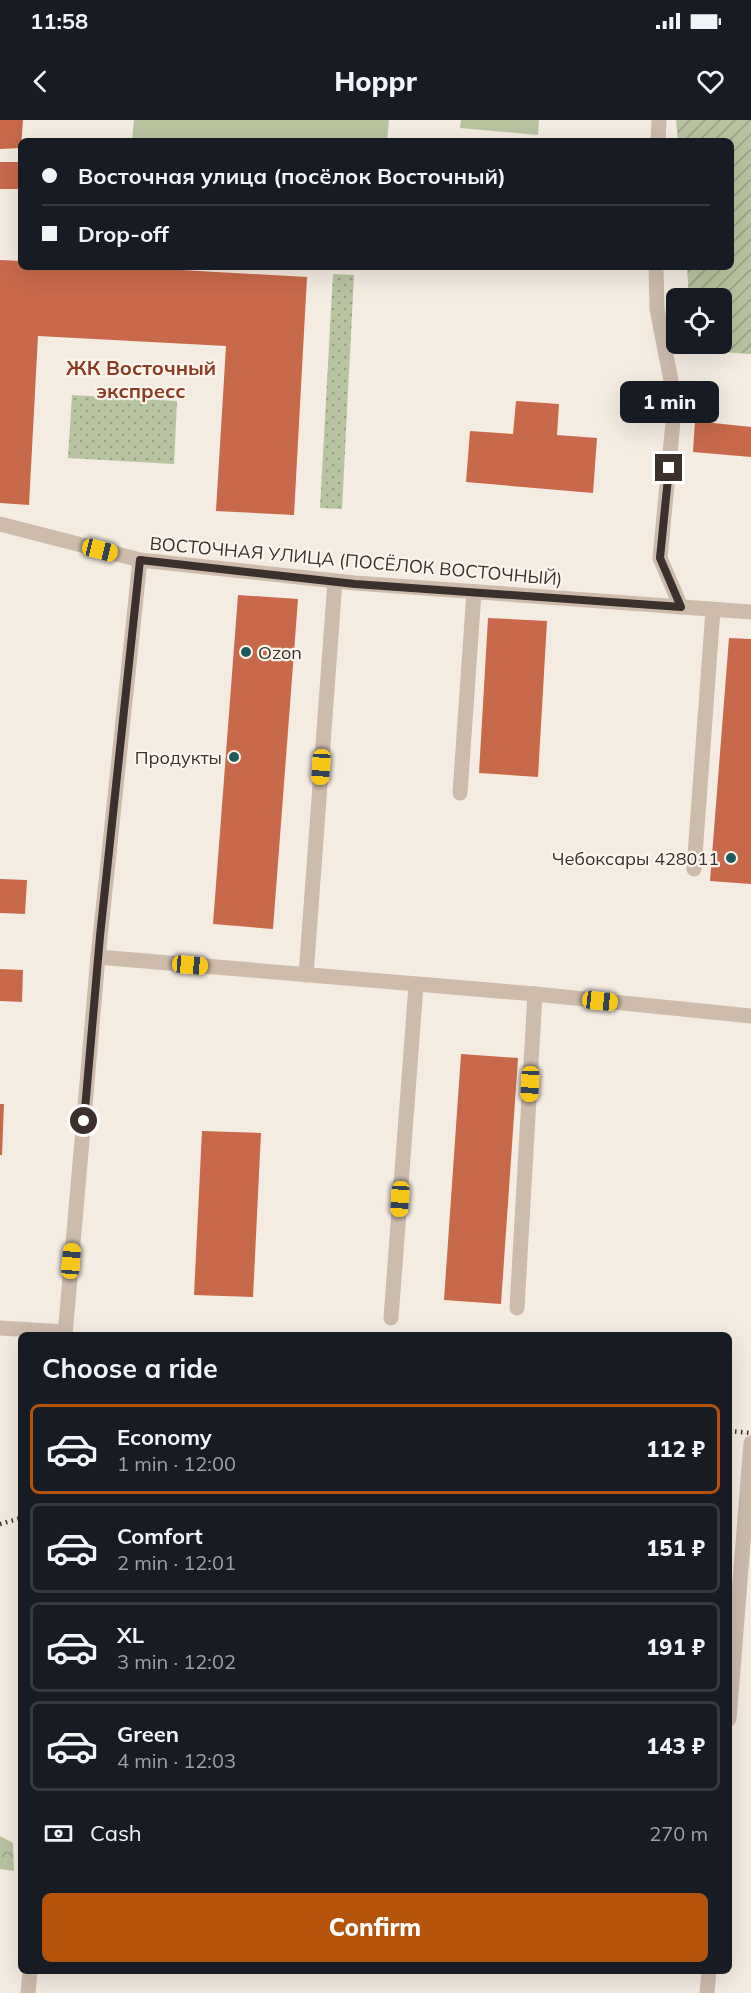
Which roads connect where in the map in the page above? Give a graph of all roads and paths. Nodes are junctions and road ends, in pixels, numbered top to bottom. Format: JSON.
{"nodes":[{"id":1,"x":659,"y":120,"type":"edge"},
{"id":2,"x":658,"y":138,"type":"edge"},
{"id":3,"x":656,"y":270,"type":"edge"},
{"id":4,"x":0,"y":524,"type":"edge"},
{"id":5,"x":140,"y":560,"type":"junction"},
{"id":6,"x":335,"y":581,"type":"junction"},
{"id":7,"x":474,"y":592,"type":"junction"},
{"id":8,"x":681,"y":607,"type":"junction"},
{"id":9,"x":713,"y":610,"type":"junction"},
{"id":10,"x":751,"y":612,"type":"edge"},
{"id":11,"x":460,"y":793,"type":"dead end"},
{"id":12,"x":694,"y":869,"type":"dead end"},
{"id":13,"x":98,"y":957,"type":"junction"},
{"id":14,"x":306,"y":975,"type":"junction"},
{"id":15,"x":416,"y":985,"type":"junction"},
{"id":16,"x":535,"y":994,"type":"junction"},
{"id":17,"x":751,"y":1016,"type":"edge"},
{"id":18,"x":517,"y":1308,"type":"dead end"},
{"id":19,"x":391,"y":1318,"type":"dead end"},
{"id":20,"x":0,"y":1328,"type":"edge"},
{"id":21,"x":52,"y":1332,"type":"edge"},
{"id":22,"x":65,"y":1332,"type":"edge"},
{"id":23,"x":751,"y":1443,"type":"edge"},
{"id":24,"x":732,"y":1681,"type":"edge"},
{"id":25,"x":30,"y":1974,"type":"edge"},
{"id":26,"x":709,"y":1974,"type":"edge"},
{"id":27,"x":28,"y":1993,"type":"edge"},
{"id":28,"x":707,"y":1993,"type":"edge"}],
"edges":[{"from":1,"to":2,"type":"street"},
{"from":3,"to":8,"type":"street"},
{"from":4,"to":5,"type":"street"},
{"from":5,"to":6,"type":"street","name":"ВОСТОЧНАЯ УЛИЦА (ПОСЁЛОК ВОСТОЧНЫЙ)"},
{"from":5,"to":13,"type":"street","name":"ВОСТОЧНАЯ УЛИЦА (ПОСЁЛОК ВОСТОЧНЫЙ)"},
{"from":6,"to":7,"type":"street","name":"ВОСТОЧНАЯ УЛИЦА (ПОСЁЛОК ВОСТОЧНЫЙ)"},
{"from":6,"to":14,"type":"street"},
{"from":7,"to":8,"type":"street","name":"ВОСТОЧНАЯ УЛИЦА (ПОСЁЛОК ВОСТОЧНЫЙ)"},
{"from":7,"to":11,"type":"street"},
{"from":8,"to":9,"type":"street","name":"ВОСТОЧНАЯ УЛИЦА (ПОСЁЛОК ВОСТОЧНЫЙ)"},
{"from":9,"to":10,"type":"street","name":"ВОСТОЧНАЯ УЛИЦА (ПОСЁЛОК ВОСТОЧНЫЙ)"},
{"from":9,"to":12,"type":"street"},
{"from":13,"to":14,"type":"street"},
{"from":13,"to":22,"type":"street","name":"ВОСТОЧНАЯ УЛИЦА (ПОСЁЛОК ВОСТОЧНЫЙ)"},
{"from":14,"to":15,"type":"street"},
{"from":15,"to":16,"type":"street"},
{"from":15,"to":19,"type":"street"},
{"from":16,"to":17,"type":"street"},
{"from":16,"to":18,"type":"street"},
{"from":20,"to":21,"type":"street"},
{"from":23,"to":24,"type":"street"},
{"from":25,"to":27,"type":"street"},
{"from":26,"to":28,"type":"street"}]}
